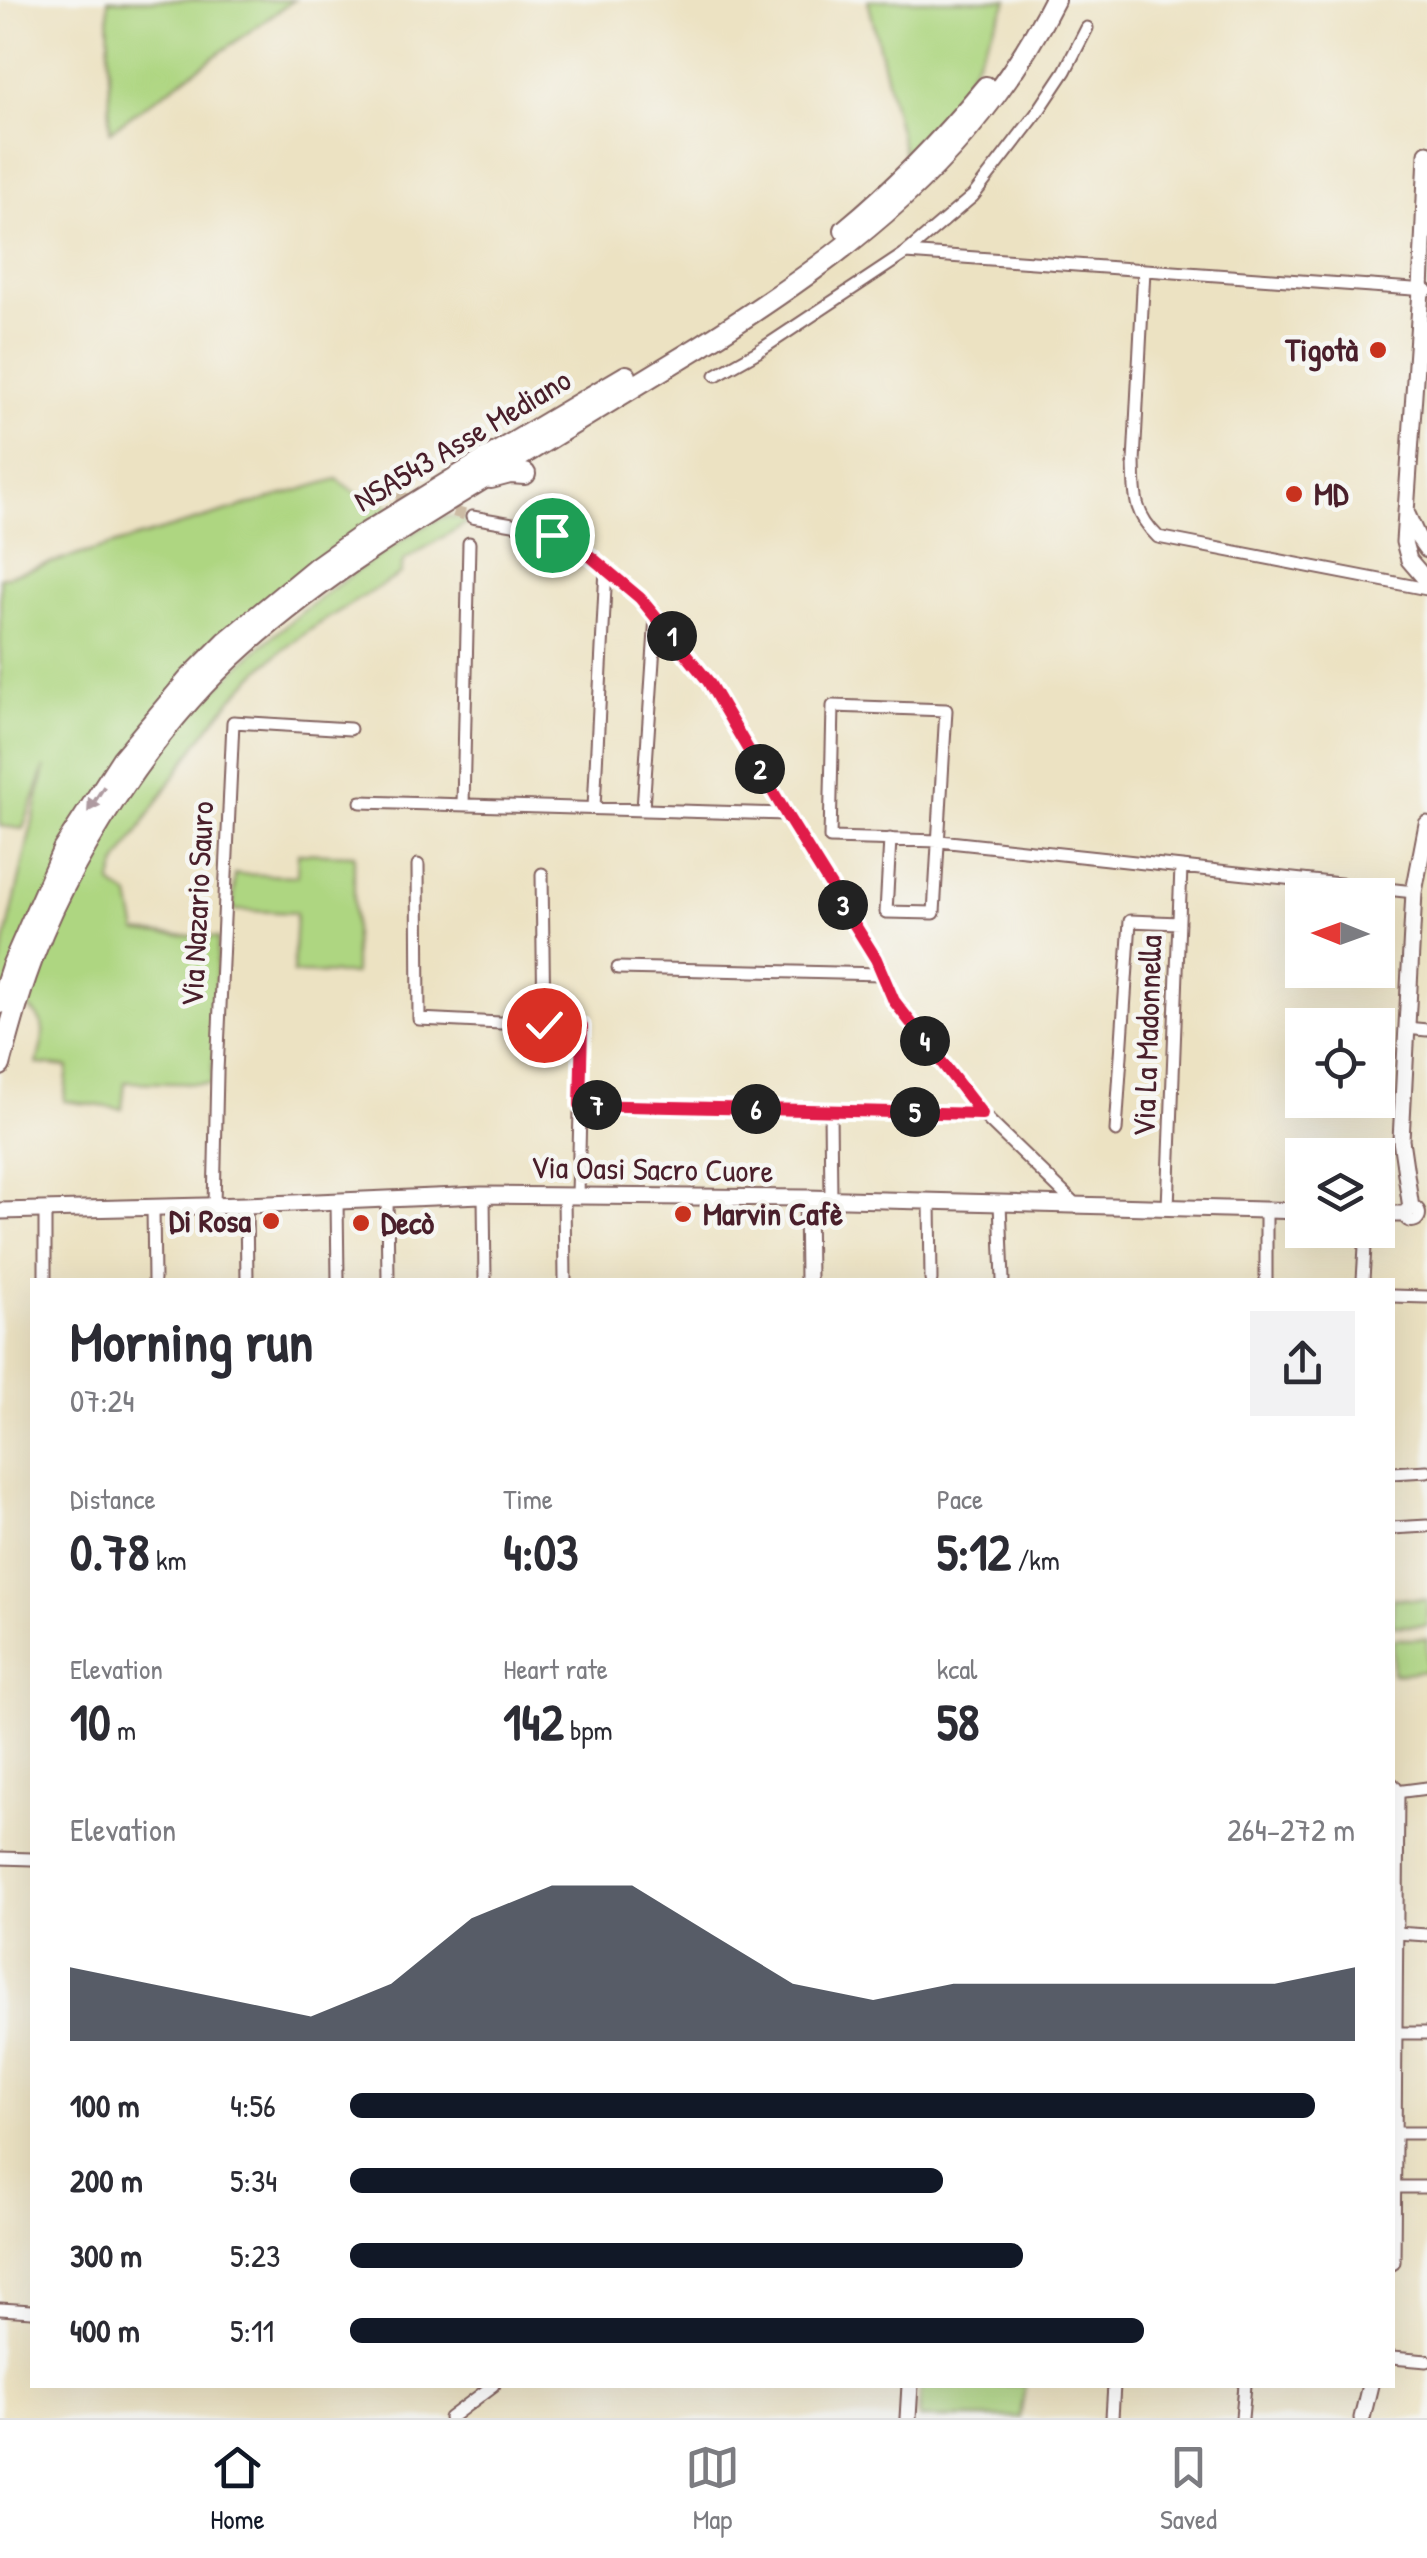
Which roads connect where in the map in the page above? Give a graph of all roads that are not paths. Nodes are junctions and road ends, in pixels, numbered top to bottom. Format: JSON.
{"nodes":[{"id":1,"x":1038,"y":0,"type":"edge"},
{"id":2,"x":1054,"y":0,"type":"edge"},
{"id":3,"x":1088,"y":28,"type":"dead end"},
{"id":4,"x":1427,"y":153,"type":"edge"},
{"id":5,"x":906,"y":253,"type":"junction"},
{"id":6,"x":1144,"y":270,"type":"junction"},
{"id":7,"x":1424,"y":290,"type":"edge"},
{"id":8,"x":664,"y":368,"type":"junction"},
{"id":9,"x":716,"y":376,"type":"dead end"},
{"id":10,"x":610,"y":416,"type":"dead end"},
{"id":11,"x":525,"y":474,"type":"dead end"},
{"id":12,"x":480,"y":480,"type":"junction"},
{"id":13,"x":1408,"y":514,"type":"junction"},
{"id":14,"x":472,"y":517,"type":"tunnel mouth"},
{"id":15,"x":469,"y":543,"type":"dead end"},
{"id":16,"x":1426,"y":548,"type":"edge"},
{"id":17,"x":1406,"y":552,"type":"junction"},
{"id":18,"x":606,"y":568,"type":"junction"},
{"id":19,"x":1387,"y":580,"type":"junction"},
{"id":20,"x":1427,"y":585,"type":"edge"},
{"id":21,"x":656,"y":616,"type":"junction"},
{"id":22,"x":350,"y":729,"type":"dead end"},
{"id":23,"x":361,"y":802,"type":"dead end"},
{"id":24,"x":464,"y":805,"type":"junction"},
{"id":25,"x":594,"y":808,"type":"junction"},
{"id":26,"x":644,"y":809,"type":"junction"},
{"id":27,"x":786,"y":814,"type":"junction"},
{"id":28,"x":1427,"y":824,"type":"edge"},
{"id":29,"x":890,"y":840,"type":"junction"},
{"id":30,"x":940,"y":841,"type":"junction"},
{"id":31,"x":71,"y":855,"type":"junction"},
{"id":32,"x":418,"y":865,"type":"dead end"},
{"id":33,"x":1181,"y":867,"type":"junction"},
{"id":34,"x":542,"y":874,"type":"dead end"},
{"id":35,"x":1414,"y":892,"type":"junction"},
{"id":36,"x":1179,"y":923,"type":"junction"},
{"id":37,"x":1419,"y":927,"type":"edge"},
{"id":38,"x":618,"y":968,"type":"dead end"},
{"id":39,"x":882,"y":974,"type":"junction"},
{"id":40,"x":0,"y":1003,"type":"edge"},
{"id":41,"x":544,"y":1025,"type":"junction"},
{"id":42,"x":1406,"y":1028,"type":"junction"},
{"id":43,"x":1427,"y":1030,"type":"edge"},
{"id":44,"x":0,"y":1065,"type":"edge"},
{"id":45,"x":580,"y":1105,"type":"junction"},
{"id":46,"x":830,"y":1110,"type":"junction"},
{"id":47,"x":982,"y":1114,"type":"junction"},
{"id":48,"x":1116,"y":1131,"type":"dead end"},
{"id":49,"x":484,"y":1195,"type":"junction"},
{"id":50,"x":571,"y":1195,"type":"junction"},
{"id":51,"x":806,"y":1198,"type":"junction"},
{"id":52,"x":387,"y":1199,"type":"junction"},
{"id":53,"x":831,"y":1199,"type":"junction"},
{"id":54,"x":337,"y":1201,"type":"junction"},
{"id":55,"x":930,"y":1201,"type":"junction"},
{"id":56,"x":1000,"y":1203,"type":"junction"},
{"id":57,"x":246,"y":1205,"type":"junction"},
{"id":58,"x":1076,"y":1205,"type":"junction"},
{"id":59,"x":214,"y":1206,"type":"junction"},
{"id":60,"x":1168,"y":1207,"type":"junction"},
{"id":61,"x":153,"y":1208,"type":"junction"},
{"id":62,"x":1266,"y":1209,"type":"junction"},
{"id":63,"x":44,"y":1210,"type":"junction"},
{"id":64,"x":1285,"y":1210,"type":"edge"},
{"id":65,"x":0,"y":1211,"type":"edge"},
{"id":66,"x":1415,"y":1213,"type":"edge"},
{"id":67,"x":1365,"y":1248,"type":"edge"},
{"id":68,"x":45,"y":1278,"type":"edge"},
{"id":69,"x":154,"y":1278,"type":"edge"},
{"id":70,"x":247,"y":1278,"type":"edge"},
{"id":71,"x":338,"y":1278,"type":"edge"},
{"id":72,"x":388,"y":1278,"type":"edge"},
{"id":73,"x":485,"y":1278,"type":"edge"},
{"id":74,"x":565,"y":1278,"type":"edge"},
{"id":75,"x":808,"y":1278,"type":"edge"},
{"id":76,"x":932,"y":1278,"type":"edge"},
{"id":77,"x":1003,"y":1278,"type":"edge"},
{"id":78,"x":1266,"y":1278,"type":"edge"},
{"id":79,"x":1363,"y":1278,"type":"edge"},
{"id":80,"x":1395,"y":1296,"type":"edge"},
{"id":81,"x":1427,"y":1297,"type":"edge"},
{"id":82,"x":1427,"y":1471,"type":"edge"},
{"id":83,"x":1395,"y":1473,"type":"edge"},
{"id":84,"x":1427,"y":1526,"type":"edge"},
{"id":85,"x":1395,"y":1528,"type":"edge"},
{"id":86,"x":1427,"y":1788,"type":"edge"},
{"id":87,"x":1395,"y":1790,"type":"edge"},
{"id":88,"x":0,"y":1858,"type":"edge"},
{"id":89,"x":30,"y":1860,"type":"edge"},
{"id":90,"x":1395,"y":1922,"type":"edge"},
{"id":91,"x":1427,"y":1934,"type":"edge"},
{"id":92,"x":1396,"y":2033,"type":"junction"},
{"id":93,"x":1427,"y":2033,"type":"edge"},
{"id":94,"x":1395,"y":2084,"type":"edge"},
{"id":95,"x":1427,"y":2133,"type":"edge"},
{"id":96,"x":1395,"y":2134,"type":"edge"},
{"id":97,"x":1395,"y":2187,"type":"edge"},
{"id":98,"x":1427,"y":2188,"type":"edge"},
{"id":99,"x":0,"y":2309,"type":"edge"},
{"id":100,"x":30,"y":2311,"type":"edge"},
{"id":101,"x":1395,"y":2358,"type":"edge"},
{"id":102,"x":1427,"y":2361,"type":"edge"},
{"id":103,"x":490,"y":2388,"type":"edge"},
{"id":104,"x":910,"y":2388,"type":"edge"},
{"id":105,"x":1114,"y":2388,"type":"edge"},
{"id":106,"x":1245,"y":2388,"type":"edge"},
{"id":107,"x":1369,"y":2388,"type":"edge"},
{"id":108,"x":450,"y":2418,"type":"edge"},
{"id":109,"x":908,"y":2418,"type":"edge"},
{"id":110,"x":1112,"y":2418,"type":"edge"},
{"id":111,"x":1242,"y":2418,"type":"edge"},
{"id":112,"x":1362,"y":2418,"type":"edge"}],
"edges":[{"from":1,"to":31,"type":"highway","name":"NSA543 Asse Mediano","one_way":true},
{"from":2,"to":8,"type":"highway","name":"NSA543 Asse Mediano"},
{"from":3,"to":5,"type":"street"},
{"from":4,"to":7,"type":"street"},
{"from":5,"to":6,"type":"street"},
{"from":5,"to":9,"type":"street"},
{"from":6,"to":7,"type":"street"},
{"from":6,"to":19,"type":"street"},
{"from":7,"to":13,"type":"street"},
{"from":8,"to":10,"type":"highway"},
{"from":8,"to":12,"type":"highway","name":"NSA543 Asse Mediano"},
{"from":11,"to":12,"type":"highway"},
{"from":12,"to":31,"type":"highway","name":"NSA543 Asse Mediano"},
{"from":13,"to":16,"type":"street"},
{"from":13,"to":17,"type":"street"},
{"from":14,"to":18,"type":"street"},
{"from":15,"to":24,"type":"street"},
{"from":16,"to":17,"type":"street"},
{"from":17,"to":19,"type":"street"},
{"from":17,"to":20,"type":"street"},
{"from":18,"to":21,"type":"street"},
{"from":18,"to":25,"type":"street"},
{"from":19,"to":20,"type":"street"},
{"from":21,"to":26,"type":"street"},
{"from":21,"to":27,"type":"street"},
{"from":22,"to":59,"type":"street","name":"Via Nazario Sauro"},
{"from":23,"to":24,"type":"street"},
{"from":24,"to":25,"type":"street"},
{"from":25,"to":26,"type":"street"},
{"from":26,"to":27,"type":"street"},
{"from":27,"to":39,"type":"street"},
{"from":28,"to":35,"type":"street"},
{"from":29,"to":30,"type":"street"},
{"from":29,"to":30,"type":"street"},
{"from":29,"to":30,"type":"street"},
{"from":30,"to":33,"type":"street"},
{"from":31,"to":40,"type":"highway","name":"NSA543 Asse Mediano"},
{"from":31,"to":44,"type":"highway"},
{"from":32,"to":41,"type":"street"},
{"from":33,"to":35,"type":"street"},
{"from":33,"to":36,"type":"street","name":"Via La Madonnella"},
{"from":34,"to":41,"type":"street"},
{"from":35,"to":37,"type":"street"},
{"from":36,"to":48,"type":"street"},
{"from":36,"to":60,"type":"street","name":"Via La Madonnella"},
{"from":37,"to":42,"type":"street"},
{"from":38,"to":39,"type":"street"},
{"from":39,"to":47,"type":"street"},
{"from":41,"to":45,"type":"street"},
{"from":42,"to":43,"type":"street"},
{"from":42,"to":66,"type":"street"},
{"from":45,"to":46,"type":"street"},
{"from":45,"to":50,"type":"street"},
{"from":46,"to":47,"type":"street"},
{"from":46,"to":53,"type":"street"},
{"from":47,"to":58,"type":"street"},
{"from":49,"to":50,"type":"street","name":"Via Oasi Sacro Cuore"},
{"from":49,"to":52,"type":"street","name":"Via Oasi Sacro Cuore"},
{"from":49,"to":73,"type":"street"},
{"from":50,"to":51,"type":"street","name":"Via Oasi Sacro Cuore"},
{"from":50,"to":74,"type":"street"},
{"from":51,"to":53,"type":"street","name":"Via Oasi Sacro Cuore"},
{"from":51,"to":75,"type":"street"},
{"from":52,"to":54,"type":"street","name":"Via Oasi Sacro Cuore"},
{"from":52,"to":72,"type":"street"},
{"from":53,"to":55,"type":"street","name":"Via Oasi Sacro Cuore"},
{"from":54,"to":57,"type":"street","name":"Via Oasi Sacro Cuore"},
{"from":54,"to":71,"type":"street"},
{"from":55,"to":56,"type":"street","name":"Via Oasi Sacro Cuore"},
{"from":55,"to":76,"type":"street"},
{"from":56,"to":58,"type":"street","name":"Via Oasi Sacro Cuore"},
{"from":56,"to":77,"type":"street"},
{"from":57,"to":59,"type":"street","name":"Via Oasi Sacro Cuore"},
{"from":57,"to":70,"type":"street"},
{"from":58,"to":60,"type":"street","name":"Via Oasi Sacro Cuore"},
{"from":59,"to":61,"type":"street","name":"Via Oasi Sacro Cuore"},
{"from":60,"to":62,"type":"street","name":"Via Oasi Sacro Cuore"},
{"from":61,"to":63,"type":"street","name":"Via Oasi Sacro Cuore"},
{"from":61,"to":69,"type":"street"},
{"from":62,"to":64,"type":"street","name":"Via Oasi Sacro Cuore"},
{"from":62,"to":78,"type":"street"},
{"from":63,"to":65,"type":"street","name":"Via Oasi Sacro Cuore"},
{"from":63,"to":68,"type":"street"},
{"from":67,"to":79,"type":"street"},
{"from":80,"to":81,"type":"street"},
{"from":82,"to":83,"type":"street"},
{"from":84,"to":85,"type":"street"},
{"from":86,"to":87,"type":"street"},
{"from":88,"to":89,"type":"street"},
{"from":90,"to":91,"type":"street"},
{"from":90,"to":92,"type":"street"},
{"from":92,"to":93,"type":"street"},
{"from":92,"to":94,"type":"street"},
{"from":95,"to":96,"type":"street"},
{"from":97,"to":98,"type":"street"},
{"from":99,"to":100,"type":"street"},
{"from":101,"to":102,"type":"street"},
{"from":103,"to":108,"type":"street"},
{"from":104,"to":109,"type":"street"},
{"from":105,"to":110,"type":"street"},
{"from":106,"to":111,"type":"street"},
{"from":107,"to":112,"type":"street"}]}
